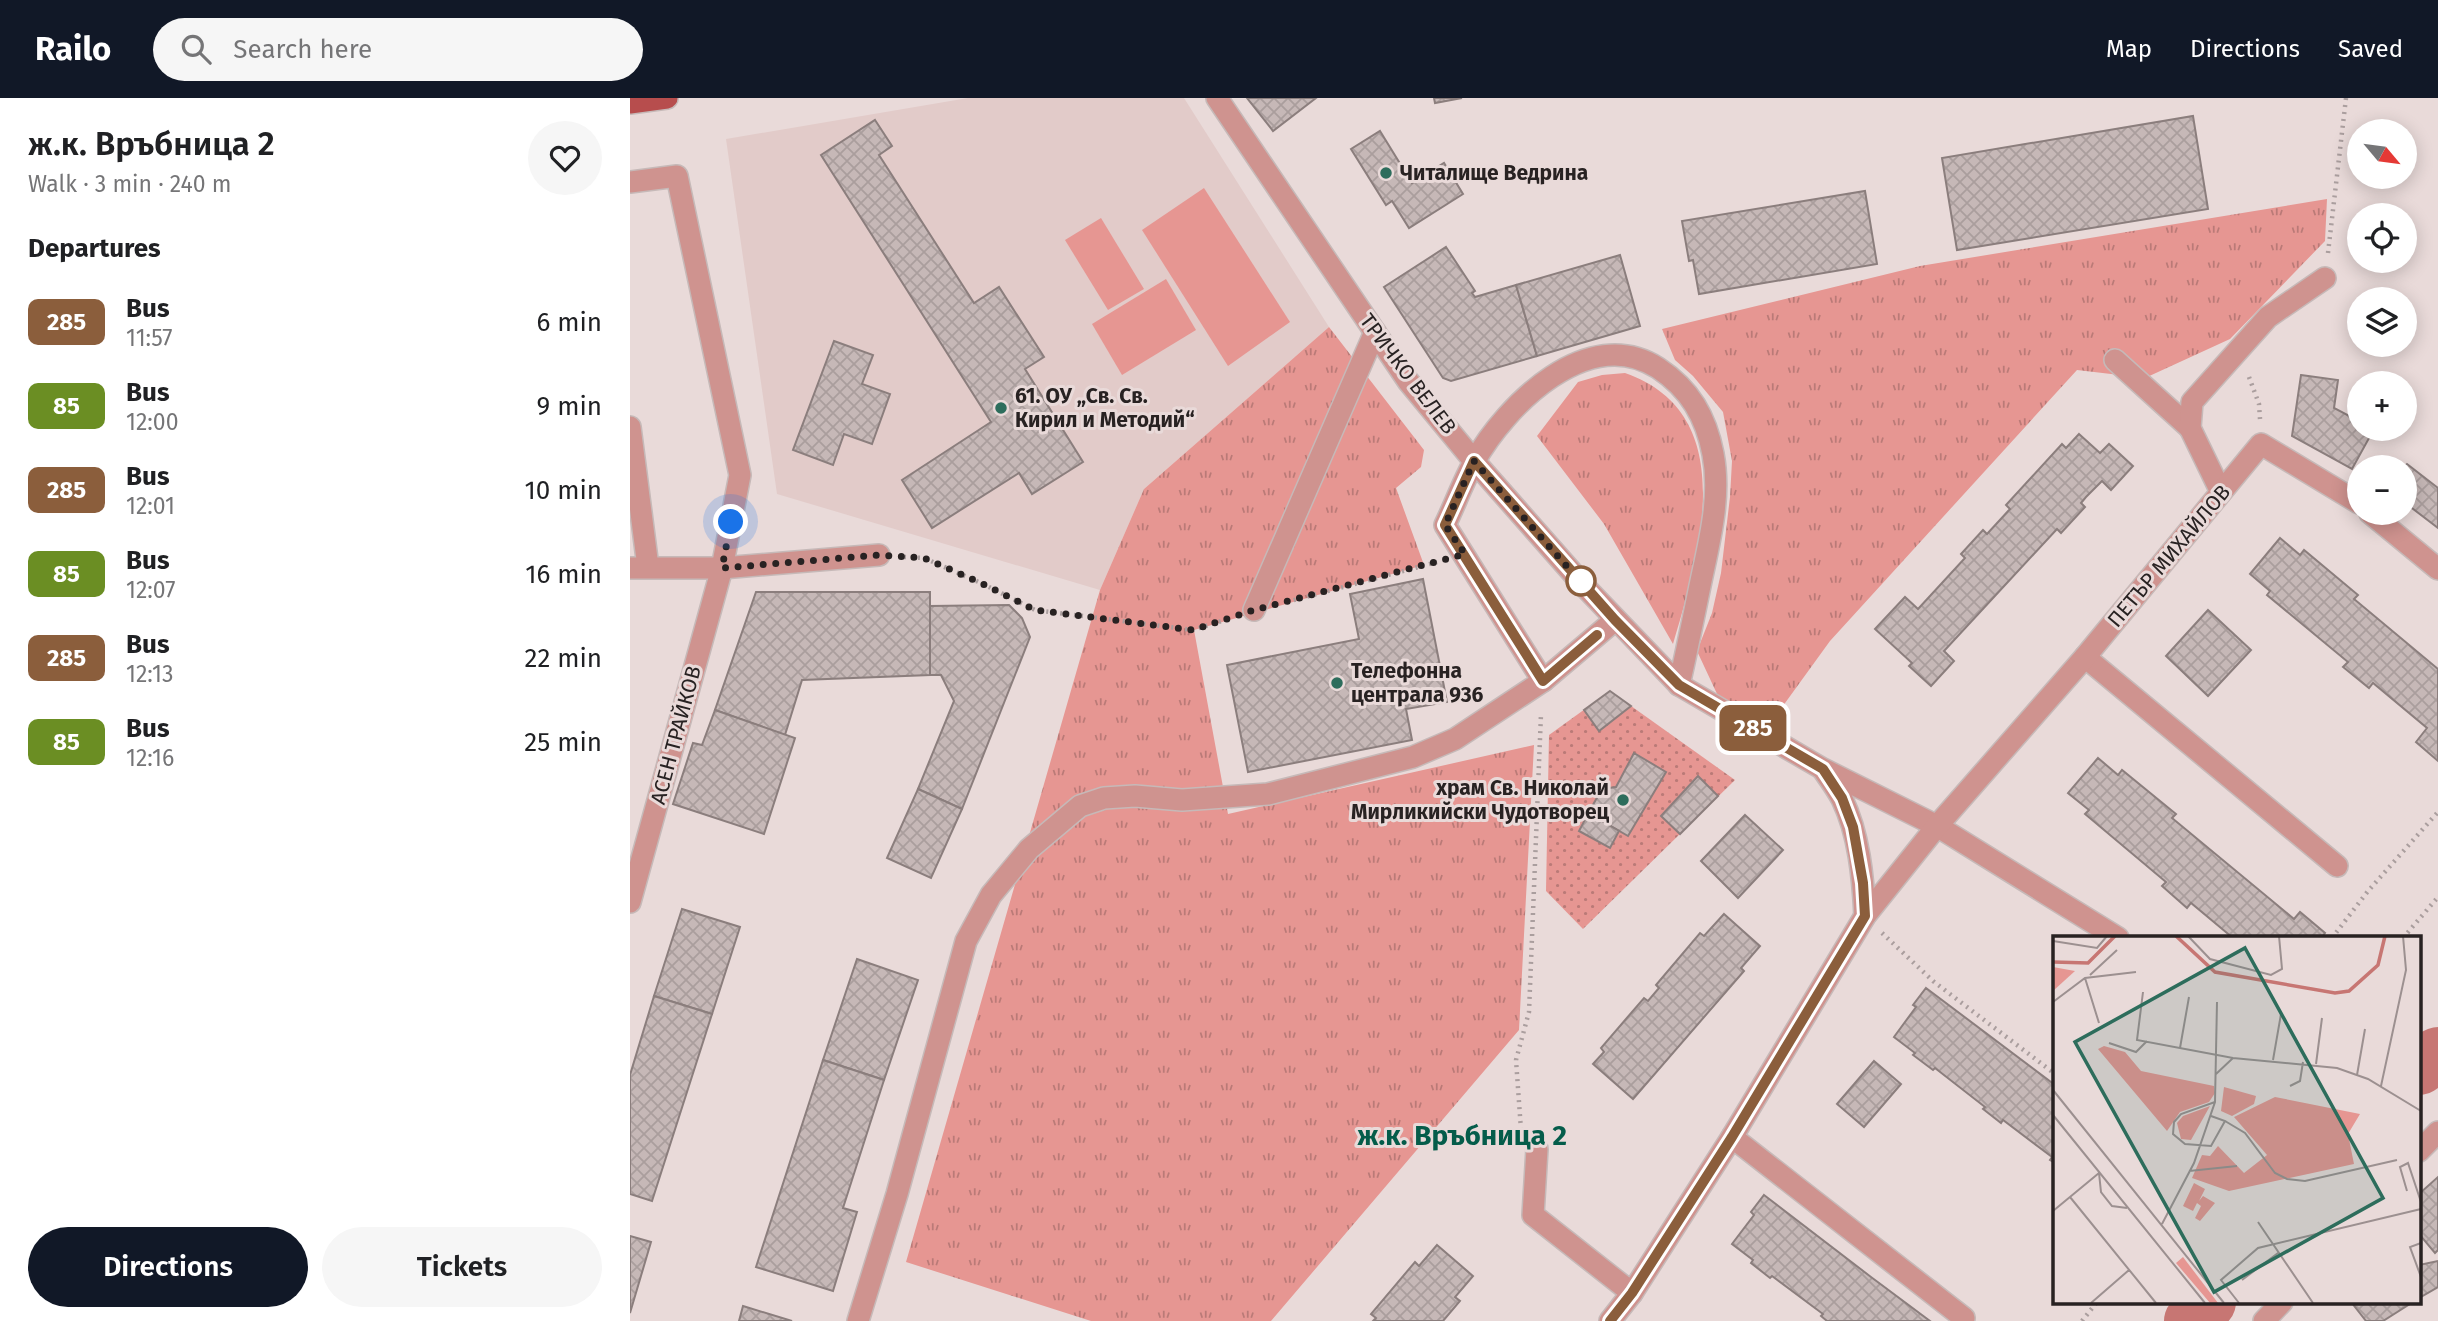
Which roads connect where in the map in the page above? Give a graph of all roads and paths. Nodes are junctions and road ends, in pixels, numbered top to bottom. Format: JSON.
{"nodes":[{"id":1,"x":667,"y":98,"type":"edge"},
{"id":2,"x":1217,"y":98,"type":"edge"},
{"id":3,"x":2346,"y":98,"type":"edge"},
{"id":4,"x":630,"y":103,"type":"edge"},
{"id":5,"x":630,"y":182,"type":"edge"},
{"id":6,"x":2325,"y":278,"type":"joint"},
{"id":7,"x":1375,"y":332,"type":"junction"},
{"id":8,"x":2239,"y":348,"type":"junction"},
{"id":9,"x":2115,"y":360,"type":"dead end"},
{"id":10,"x":630,"y":427,"type":"edge"},
{"id":11,"x":2190,"y":428,"type":"junction"},
{"id":12,"x":2261,"y":444,"type":"junction"},
{"id":13,"x":1474,"y":461,"type":"junction"},
{"id":14,"x":2221,"y":492,"type":"junction"},
{"id":15,"x":2347,"y":496,"type":"edge"},
{"id":16,"x":2385,"y":525,"type":"edge"},
{"id":17,"x":1465,"y":554,"type":"junction"},
{"id":18,"x":879,"y":555,"type":"joint"},
{"id":19,"x":639,"y":568,"type":"edge"},
{"id":20,"x":722,"y":568,"type":"junction"},
{"id":21,"x":2438,"y":569,"type":"edge"},
{"id":22,"x":1254,"y":610,"type":"junction"},
{"id":23,"x":1615,"y":620,"type":"junction"},
{"id":24,"x":2085,"y":657,"type":"junction"},
{"id":25,"x":1543,"y":681,"type":"junction"},
{"id":26,"x":1679,"y":685,"type":"junction"},
{"id":27,"x":1823,"y":769,"type":"junction"},
{"id":28,"x":2438,"y":812,"type":"edge"},
{"id":29,"x":1937,"y":826,"type":"junction"},
{"id":30,"x":2337,"y":866,"type":"dead end"},
{"id":31,"x":2438,"y":897,"type":"edge"},
{"id":32,"x":630,"y":902,"type":"edge"},
{"id":33,"x":1865,"y":916,"type":"junction"},
{"id":34,"x":2115,"y":936,"type":"edge"},
{"id":35,"x":2334,"y":936,"type":"edge"},
{"id":36,"x":2405,"y":936,"type":"edge"},
{"id":37,"x":2053,"y":1072,"type":"edge"},
{"id":38,"x":2438,"y":1132,"type":"edge"},
{"id":39,"x":1732,"y":1137,"type":"junction"},
{"id":40,"x":1537,"y":1149,"type":"joint"},
{"id":41,"x":2420,"y":1151,"type":"edge"},
{"id":42,"x":1632,"y":1293,"type":"junction"},
{"id":43,"x":2096,"y":1304,"type":"edge"},
{"id":44,"x":2280,"y":1304,"type":"edge"},
{"id":45,"x":1964,"y":1318,"type":"dead end"},
{"id":46,"x":858,"y":1321,"type":"edge"},
{"id":47,"x":1610,"y":1321,"type":"edge"},
{"id":48,"x":2082,"y":1321,"type":"edge"},
{"id":49,"x":2264,"y":1321,"type":"edge"}],
"edges":[{"from":1,"to":4,"type":"main road"},
{"from":2,"to":7,"type":"street","name":"ТРИЧКО ВЕЛЕВ"},
{"from":3,"to":6,"type":"path"},
{"from":5,"to":20,"type":"street","name":"АСЕН ТРАЙКОВ"},
{"from":6,"to":8,"type":"street"},
{"from":7,"to":13,"type":"street","name":"ТРИЧКО ВЕЛЕВ"},
{"from":7,"to":22,"type":"street"},
{"from":8,"to":11,"type":"street"},
{"from":8,"to":12,"type":"path"},
{"from":9,"to":11,"type":"street"},
{"from":10,"to":19,"type":"street"},
{"from":11,"to":14,"type":"street"},
{"from":12,"to":14,"type":"street","name":"ПЕТЪР МИХАЙЛОВ"},
{"from":12,"to":15,"type":"street"},
{"from":13,"to":17,"type":"street"},
{"from":13,"to":23,"type":"street","name":"ТРИЧКО ВЕЛЕВ"},
{"from":13,"to":26,"type":"street"},
{"from":14,"to":24,"type":"street","name":"ПЕТЪР МИХАЙЛОВ"},
{"from":16,"to":21,"type":"street"},
{"from":17,"to":22,"type":"path"},
{"from":17,"to":25,"type":"street"},
{"from":18,"to":20,"type":"street"},
{"from":18,"to":22,"type":"path"},
{"from":19,"to":20,"type":"street"},
{"from":20,"to":32,"type":"street","name":"АСЕН ТРАЙКОВ"},
{"from":23,"to":25,"type":"street"},
{"from":23,"to":26,"type":"street","name":"ТРИЧКО ВЕЛЕВ"},
{"from":24,"to":29,"type":"street","name":"ПЕТЪР МИХАЙЛОВ"},
{"from":24,"to":30,"type":"street"},
{"from":25,"to":40,"type":"path"},
{"from":25,"to":46,"type":"street"},
{"from":26,"to":27,"type":"street","name":"ТРИЧКО ВЕЛЕВ"},
{"from":27,"to":29,"type":"street","name":"ТРИЧКО ВЕЛЕВ"},
{"from":27,"to":33,"type":"street"},
{"from":28,"to":35,"type":"path"},
{"from":29,"to":33,"type":"street"},
{"from":29,"to":34,"type":"street","name":"ТРИЧКО ВЕЛЕВ"},
{"from":31,"to":36,"type":"path"},
{"from":33,"to":37,"type":"path"},
{"from":33,"to":39,"type":"street"},
{"from":38,"to":41,"type":"street"},
{"from":39,"to":42,"type":"street"},
{"from":39,"to":45,"type":"street"},
{"from":40,"to":42,"type":"street"},
{"from":42,"to":47,"type":"street"},
{"from":43,"to":48,"type":"path"},
{"from":44,"to":49,"type":"street"}]}
